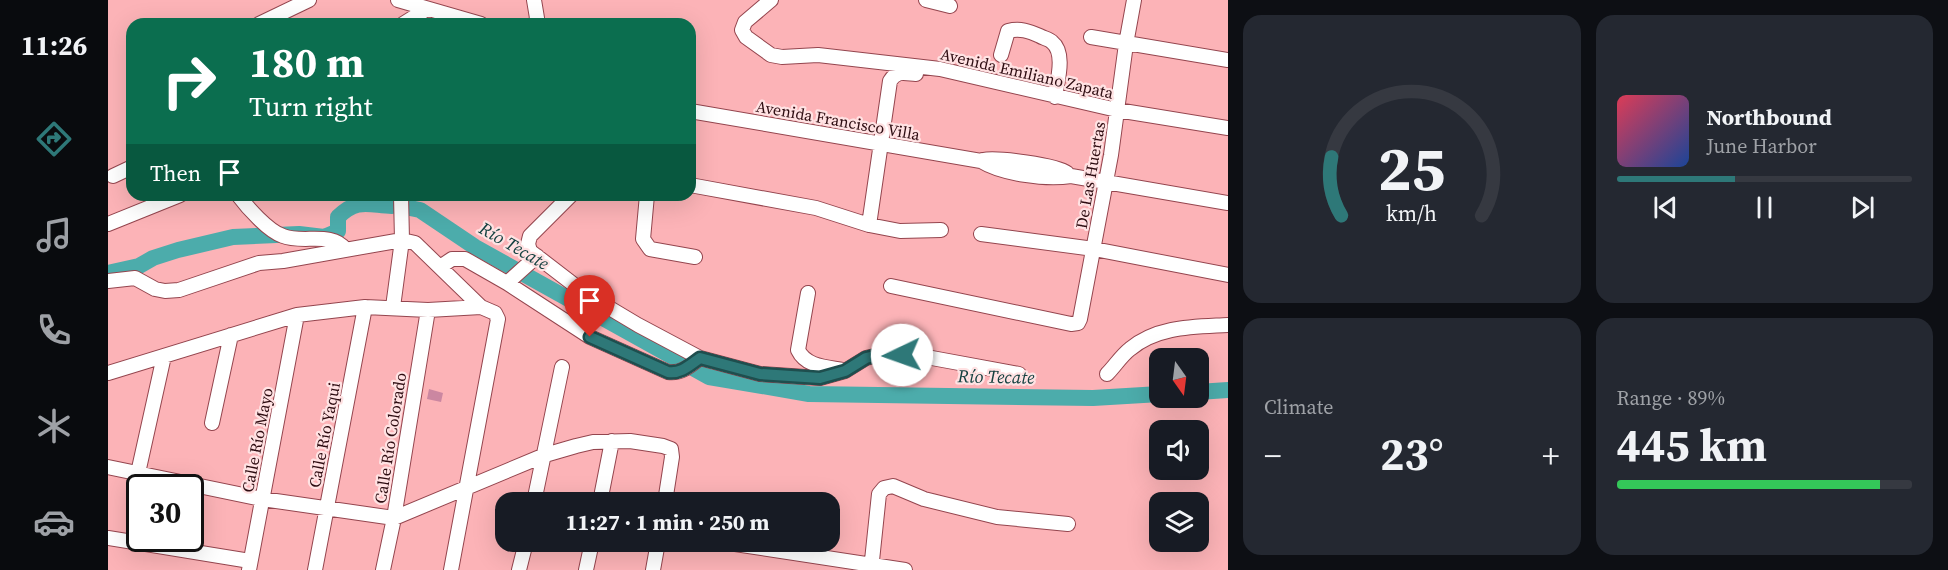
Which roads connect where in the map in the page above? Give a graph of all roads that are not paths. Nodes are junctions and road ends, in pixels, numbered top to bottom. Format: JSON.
{"nodes":[{"id":1,"x":309,"y":0,"type":"edge"},
{"id":2,"x":399,"y":0,"type":"edge"},
{"id":3,"x":534,"y":0,"type":"edge"},
{"id":4,"x":771,"y":0,"type":"edge"},
{"id":5,"x":926,"y":0,"type":"edge"},
{"id":6,"x":1134,"y":0,"type":"edge"},
{"id":7,"x":950,"y":6,"type":"dead end"},
{"id":8,"x":427,"y":9,"type":"junction"},
{"id":9,"x":272,"y":18,"type":"edge"},
{"id":10,"x":413,"y":18,"type":"edge"},
{"id":11,"x":450,"y":18,"type":"edge"},
{"id":12,"x":537,"y":18,"type":"edge"},
{"id":13,"x":1091,"y":37,"type":"dead end"},
{"id":14,"x":1126,"y":44,"type":"junction"},
{"id":15,"x":1001,"y":55,"type":"dead end"},
{"id":16,"x":1228,"y":60,"type":"edge"},
{"id":17,"x":940,"y":69,"type":"junction"},
{"id":18,"x":1055,"y":97,"type":"junction"},
{"id":19,"x":1117,"y":110,"type":"junction"},
{"id":20,"x":696,"y":112,"type":"edge"},
{"id":21,"x":1228,"y":128,"type":"edge"},
{"id":22,"x":880,"y":144,"type":"junction"},
{"id":23,"x":126,"y":170,"type":"edge"},
{"id":24,"x":113,"y":176,"type":"dead end"},
{"id":25,"x":1106,"y":183,"type":"junction"},
{"id":26,"x":696,"y":186,"type":"edge"},
{"id":27,"x":165,"y":201,"type":"edge"},
{"id":28,"x":242,"y":201,"type":"edge"},
{"id":29,"x":401,"y":201,"type":"edge"},
{"id":30,"x":566,"y":201,"type":"edge"},
{"id":31,"x":646,"y":201,"type":"edge"},
{"id":32,"x":1228,"y":203,"type":"edge"},
{"id":33,"x":108,"y":224,"type":"edge"},
{"id":34,"x":869,"y":225,"type":"junction"},
{"id":35,"x":941,"y":230,"type":"dead end"},
{"id":36,"x":981,"y":234,"type":"dead end"},
{"id":37,"x":402,"y":240,"type":"junction"},
{"id":38,"x":345,"y":249,"type":"junction"},
{"id":39,"x":1094,"y":249,"type":"junction"},
{"id":40,"x":537,"y":256,"type":"junction"},
{"id":41,"x":694,"y":257,"type":"dead end"},
{"id":42,"x":440,"y":267,"type":"junction"},
{"id":43,"x":1228,"y":275,"type":"edge"},
{"id":44,"x":108,"y":281,"type":"edge"},
{"id":45,"x":507,"y":283,"type":"junction"},
{"id":46,"x":891,"y":286,"type":"dead end"},
{"id":47,"x":808,"y":293,"type":"dead end"},
{"id":48,"x":365,"y":307,"type":"junction"},
{"id":49,"x":393,"y":307,"type":"junction"},
{"id":50,"x":481,"y":307,"type":"junction"},
{"id":51,"x":428,"y":310,"type":"junction"},
{"id":52,"x":297,"y":315,"type":"junction"},
{"id":53,"x":1228,"y":325,"type":"edge"},
{"id":54,"x":231,"y":335,"type":"junction"},
{"id":55,"x":164,"y":356,"type":"junction"},
{"id":56,"x":700,"y":358,"type":"junction"},
{"id":57,"x":561,"y":367,"type":"dead end"},
{"id":58,"x":845,"y":371,"type":"junction"},
{"id":59,"x":108,"y":373,"type":"edge"},
{"id":60,"x":1018,"y":374,"type":"dead end"},
{"id":61,"x":1107,"y":374,"type":"dead end"},
{"id":62,"x":212,"y":423,"type":"dead end"},
{"id":63,"x":612,"y":441,"type":"junction"},
{"id":64,"x":545,"y":455,"type":"junction"},
{"id":65,"x":108,"y":467,"type":"edge"},
{"id":66,"x":138,"y":473,"type":"junction"},
{"id":67,"x":467,"y":488,"type":"junction"},
{"id":68,"x":536,"y":492,"type":"edge"},
{"id":69,"x":602,"y":492,"type":"edge"},
{"id":70,"x":666,"y":492,"type":"edge"},
{"id":71,"x":262,"y":499,"type":"junction"},
{"id":72,"x":327,"y":507,"type":"junction"},
{"id":73,"x":394,"y":518,"type":"junction"},
{"id":74,"x":1068,"y":524,"type":"dead end"},
{"id":75,"x":108,"y":538,"type":"edge"},
{"id":76,"x":524,"y":552,"type":"edge"},
{"id":77,"x":590,"y":552,"type":"edge"},
{"id":78,"x":656,"y":552,"type":"edge"},
{"id":79,"x":782,"y":552,"type":"edge"},
{"id":80,"x":249,"y":566,"type":"edge"},
{"id":81,"x":871,"y":567,"type":"edge"},
{"id":82,"x":315,"y":570,"type":"edge"},
{"id":83,"x":382,"y":570,"type":"edge"},
{"id":84,"x":451,"y":570,"type":"edge"},
{"id":85,"x":519,"y":570,"type":"edge"},
{"id":86,"x":586,"y":570,"type":"edge"},
{"id":87,"x":653,"y":570,"type":"edge"},
{"id":88,"x":905,"y":570,"type":"edge"}],
"edges":[{"from":1,"to":9,"type":"street"},
{"from":2,"to":8,"type":"street"},
{"from":3,"to":12,"type":"street"},
{"from":4,"to":17,"type":"street","name":"Avenida Emiliano Zapata"},
{"from":5,"to":7,"type":"street"},
{"from":6,"to":14,"type":"street","name":"De Las Huertas"},
{"from":8,"to":10,"type":"street"},
{"from":8,"to":11,"type":"street"},
{"from":13,"to":14,"type":"street"},
{"from":14,"to":16,"type":"street"},
{"from":14,"to":19,"type":"street","name":"De Las Huertas"},
{"from":15,"to":18,"type":"street"},
{"from":17,"to":18,"type":"street","name":"Avenida Emiliano Zapata"},
{"from":17,"to":22,"type":"street"},
{"from":18,"to":19,"type":"street","name":"Avenida Emiliano Zapata"},
{"from":19,"to":21,"type":"street","name":"Avenida Emiliano Zapata"},
{"from":19,"to":25,"type":"street","name":"De Las Huertas"},
{"from":20,"to":22,"type":"street","name":"Avenida Francisco Villa"},
{"from":22,"to":25,"type":"street","name":"Avenida Francisco Villa"},
{"from":22,"to":34,"type":"street"},
{"from":23,"to":24,"type":"street"},
{"from":25,"to":32,"type":"street","name":"Avenida Francisco Villa"},
{"from":25,"to":39,"type":"street","name":"De Las Huertas"},
{"from":26,"to":34,"type":"street"},
{"from":27,"to":33,"type":"street"},
{"from":28,"to":38,"type":"street"},
{"from":29,"to":37,"type":"street"},
{"from":30,"to":40,"type":"street"},
{"from":31,"to":41,"type":"street"},
{"from":34,"to":35,"type":"street"},
{"from":36,"to":39,"type":"street"},
{"from":37,"to":38,"type":"street"},
{"from":37,"to":42,"type":"street"},
{"from":37,"to":49,"type":"street"},
{"from":38,"to":44,"type":"street"},
{"from":39,"to":43,"type":"street"},
{"from":39,"to":46,"type":"street","name":"De Las Huertas"},
{"from":40,"to":45,"type":"street"},
{"from":40,"to":56,"type":"street"},
{"from":42,"to":45,"type":"street"},
{"from":42,"to":50,"type":"street"},
{"from":45,"to":56,"type":"street"},
{"from":47,"to":58,"type":"street"},
{"from":48,"to":49,"type":"street"},
{"from":48,"to":52,"type":"street"},
{"from":48,"to":72,"type":"street","name":"Calle Río Yaqui"},
{"from":49,"to":51,"type":"street"},
{"from":50,"to":51,"type":"street"},
{"from":50,"to":67,"type":"street"},
{"from":51,"to":73,"type":"street","name":"Calle Río Colorado"},
{"from":52,"to":54,"type":"street"},
{"from":52,"to":71,"type":"street","name":"Calle Río Mayo"},
{"from":53,"to":61,"type":"street"},
{"from":54,"to":55,"type":"street"},
{"from":54,"to":62,"type":"street"},
{"from":55,"to":59,"type":"street"},
{"from":55,"to":66,"type":"street"},
{"from":56,"to":58,"type":"street"},
{"from":57,"to":64,"type":"street"},
{"from":58,"to":60,"type":"street"},
{"from":63,"to":64,"type":"street"},
{"from":63,"to":69,"type":"street"},
{"from":63,"to":70,"type":"street"},
{"from":64,"to":67,"type":"street"},
{"from":64,"to":68,"type":"street"},
{"from":65,"to":66,"type":"street"},
{"from":66,"to":71,"type":"street"},
{"from":67,"to":73,"type":"street"},
{"from":67,"to":84,"type":"street"},
{"from":71,"to":72,"type":"street"},
{"from":71,"to":80,"type":"street","name":"Calle Río Mayo"},
{"from":72,"to":73,"type":"street"},
{"from":72,"to":82,"type":"street","name":"Calle Río Yaqui"},
{"from":73,"to":83,"type":"street","name":"Calle Río Colorado"},
{"from":74,"to":81,"type":"street"},
{"from":75,"to":80,"type":"street"},
{"from":76,"to":85,"type":"street"},
{"from":77,"to":86,"type":"street"},
{"from":78,"to":87,"type":"street"},
{"from":79,"to":81,"type":"street"},
{"from":81,"to":88,"type":"street"}]}
